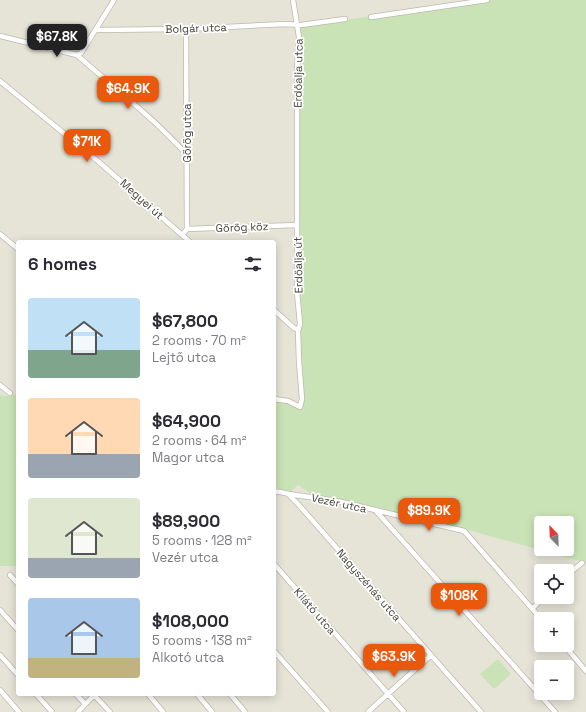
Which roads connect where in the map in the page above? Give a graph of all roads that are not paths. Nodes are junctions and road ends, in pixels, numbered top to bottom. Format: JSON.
{"nodes":[{"id":1,"x":114,"y":0,"type":"edge"},
{"id":2,"x":293,"y":0,"type":"edge"},
{"id":3,"x":487,"y":0,"type":"edge"},
{"id":4,"x":370,"y":17,"type":"dead end"},
{"id":5,"x":345,"y":19,"type":"dead end"},
{"id":6,"x":296,"y":25,"type":"junction"},
{"id":7,"x":186,"y":29,"type":"junction"},
{"id":8,"x":96,"y":30,"type":"junction"},
{"id":9,"x":0,"y":36,"type":"edge"},
{"id":10,"x":77,"y":56,"type":"junction"},
{"id":11,"x":0,"y":81,"type":"edge"},
{"id":12,"x":297,"y":122,"type":"joint"},
{"id":13,"x":187,"y":155,"type":"junction"},
{"id":14,"x":297,"y":224,"type":"junction"},
{"id":15,"x":187,"y":229,"type":"junction"},
{"id":16,"x":0,"y":234,"type":"edge"},
{"id":17,"x":182,"y":235,"type":"junction"},
{"id":18,"x":188,"y":240,"type":"edge"},
{"id":19,"x":16,"y":247,"type":"edge"},
{"id":20,"x":276,"y":312,"type":"edge"},
{"id":21,"x":298,"y":330,"type":"junction"},
{"id":22,"x":0,"y":385,"type":"edge"},
{"id":23,"x":10,"y":393,"type":"dead end"},
{"id":24,"x":276,"y":399,"type":"edge"},
{"id":25,"x":276,"y":492,"type":"edge"},
{"id":26,"x":288,"y":494,"type":"junction"},
{"id":27,"x":376,"y":511,"type":"junction"},
{"id":28,"x":582,"y":563,"type":"dead end"},
{"id":29,"x":276,"y":566,"type":"edge"},
{"id":30,"x":574,"y":569,"type":"edge"},
{"id":31,"x":10,"y":575,"type":"dead end"},
{"id":32,"x":16,"y":582,"type":"edge"},
{"id":33,"x":537,"y":604,"type":"edge"},
{"id":34,"x":532,"y":609,"type":"junction"},
{"id":35,"x":0,"y":610,"type":"edge"},
{"id":36,"x":535,"y":612,"type":"edge"},
{"id":37,"x":16,"y":628,"type":"edge"},
{"id":38,"x":570,"y":652,"type":"edge"},
{"id":39,"x":276,"y":653,"type":"edge"},
{"id":40,"x":0,"y":655,"type":"edge"},
{"id":41,"x":431,"y":655,"type":"junction"},
{"id":42,"x":586,"y":670,"type":"edge"},
{"id":43,"x":16,"y":673,"type":"edge"},
{"id":44,"x":0,"y":690,"type":"edge"},
{"id":45,"x":388,"y":694,"type":"junction"},
{"id":46,"x":38,"y":696,"type":"edge"},
{"id":47,"x":78,"y":696,"type":"edge"},
{"id":48,"x":92,"y":696,"type":"edge"},
{"id":49,"x":96,"y":696,"type":"edge"},
{"id":50,"x":150,"y":696,"type":"edge"},
{"id":51,"x":198,"y":696,"type":"edge"},
{"id":52,"x":232,"y":696,"type":"edge"},
{"id":53,"x":85,"y":704,"type":"junction"},
{"id":54,"x":20,"y":712,"type":"edge"},
{"id":55,"x":52,"y":712,"type":"edge"},
{"id":56,"x":78,"y":712,"type":"edge"},
{"id":57,"x":110,"y":712,"type":"edge"},
{"id":58,"x":163,"y":712,"type":"edge"},
{"id":59,"x":212,"y":712,"type":"edge"},
{"id":60,"x":245,"y":712,"type":"edge"},
{"id":61,"x":328,"y":712,"type":"edge"},
{"id":62,"x":368,"y":712,"type":"edge"},
{"id":63,"x":404,"y":712,"type":"edge"},
{"id":64,"x":480,"y":712,"type":"edge"},
{"id":65,"x":555,"y":712,"type":"edge"}],
"edges":[{"from":1,"to":8,"type":"street"},
{"from":2,"to":6,"type":"street","name":"Erdőalja utca"},
{"from":3,"to":4,"type":"street"},
{"from":5,"to":6,"type":"street","name":"Bolgár utca"},
{"from":6,"to":7,"type":"street","name":"Bolgár utca"},
{"from":6,"to":12,"type":"street","name":"Erdőalja utca"},
{"from":7,"to":8,"type":"street","name":"Bolgár utca"},
{"from":7,"to":13,"type":"street","name":"Görög utca"},
{"from":8,"to":10,"type":"street"},
{"from":9,"to":10,"type":"street"},
{"from":10,"to":13,"type":"street"},
{"from":11,"to":17,"type":"street","name":"Megyei út"},
{"from":12,"to":14,"type":"street","name":"Erdőalja út"},
{"from":13,"to":15,"type":"street","name":"Görög utca"},
{"from":14,"to":15,"type":"street","name":"Görög köz"},
{"from":14,"to":21,"type":"street","name":"Erdőalja út"},
{"from":15,"to":17,"type":"street"},
{"from":16,"to":19,"type":"street"},
{"from":17,"to":18,"type":"street","name":"Megyei út"},
{"from":20,"to":21,"type":"street"},
{"from":21,"to":24,"type":"street","name":"Erdőalja út"},
{"from":22,"to":23,"type":"street"},
{"from":25,"to":26,"type":"street","name":"Vezér utca"},
{"from":26,"to":27,"type":"street","name":"Vezér utca"},
{"from":26,"to":41,"type":"street","name":"Nagyszénás utca"},
{"from":27,"to":34,"type":"street","name":"Vezér utca"},
{"from":27,"to":65,"type":"street"},
{"from":28,"to":30,"type":"street"},
{"from":29,"to":45,"type":"street","name":"Kilátó utca"},
{"from":31,"to":32,"type":"street"},
{"from":33,"to":34,"type":"street"},
{"from":34,"to":36,"type":"street","name":"Vezér utca"},
{"from":35,"to":37,"type":"street"},
{"from":38,"to":42,"type":"street"},
{"from":39,"to":61,"type":"street"},
{"from":40,"to":43,"type":"street"},
{"from":41,"to":45,"type":"street"},
{"from":41,"to":64,"type":"street","name":"Nagyszénás utca"},
{"from":44,"to":54,"type":"street"},
{"from":45,"to":62,"type":"street"},
{"from":45,"to":63,"type":"street","name":"Kilátó utca"},
{"from":46,"to":55,"type":"street"},
{"from":47,"to":53,"type":"street"},
{"from":48,"to":53,"type":"street"},
{"from":49,"to":57,"type":"street"},
{"from":50,"to":58,"type":"street"},
{"from":51,"to":59,"type":"street"},
{"from":52,"to":60,"type":"street"},
{"from":53,"to":56,"type":"street"}]}
